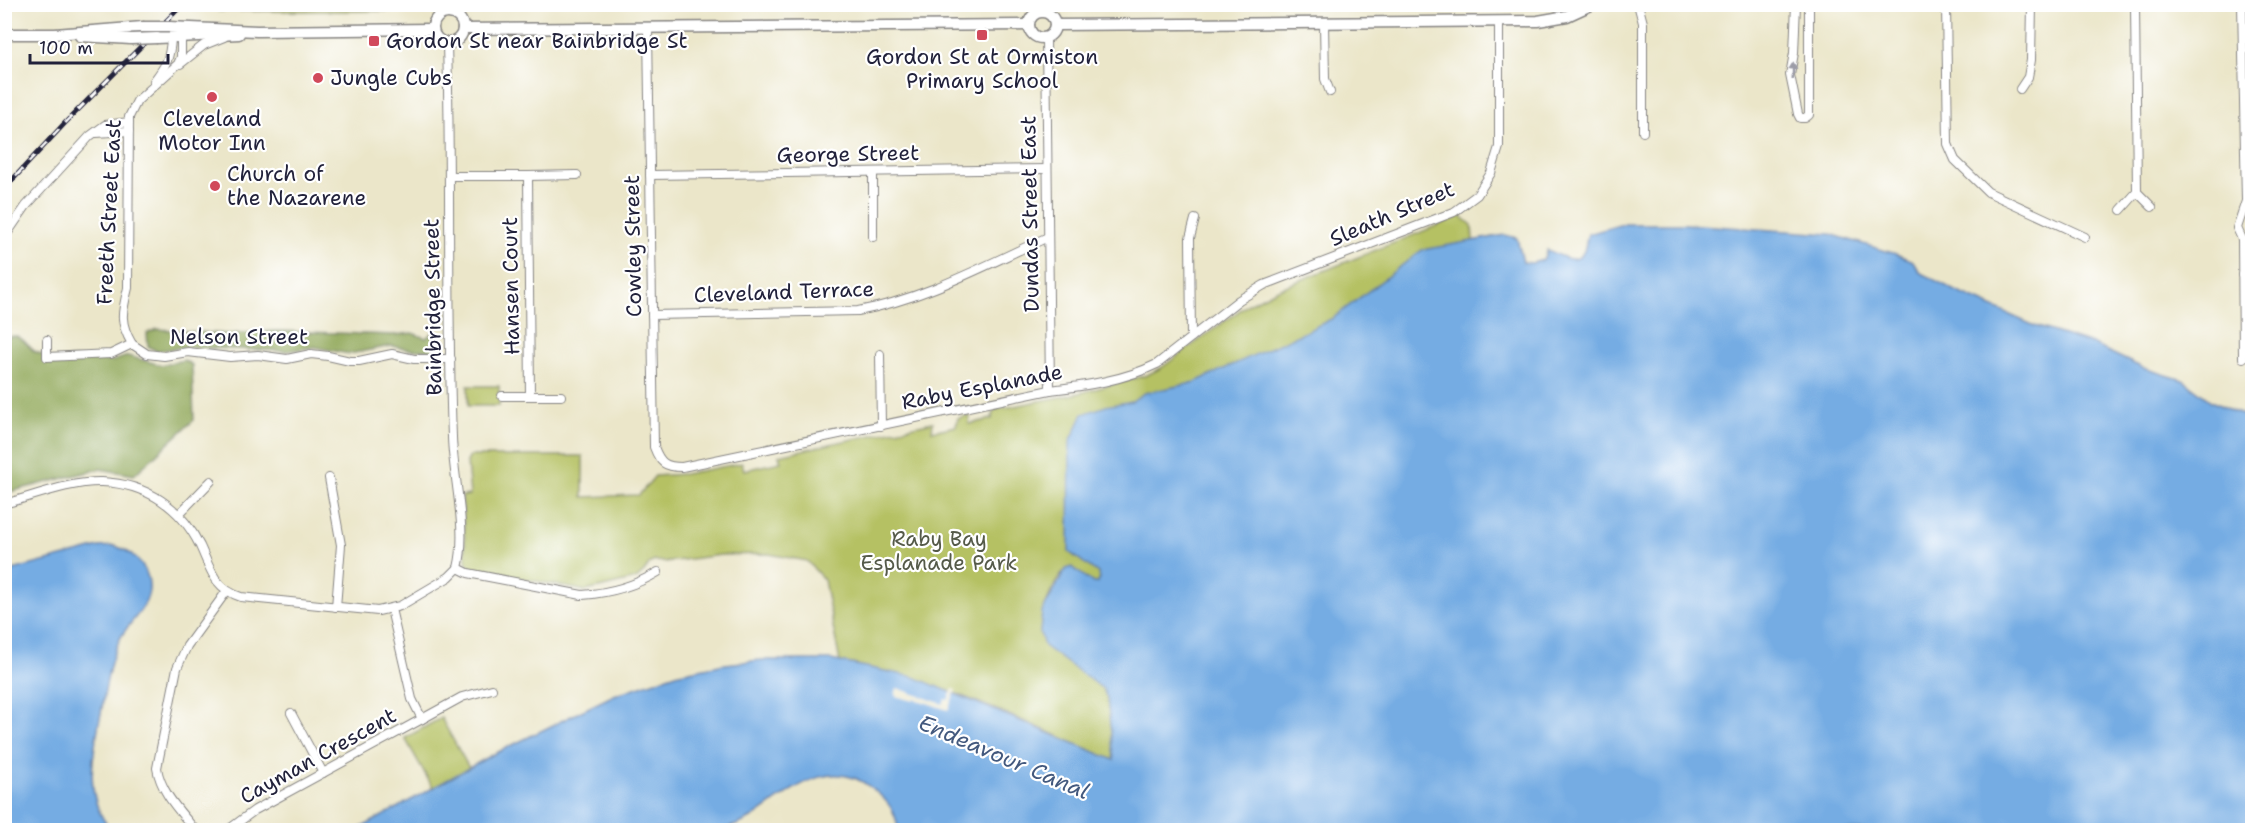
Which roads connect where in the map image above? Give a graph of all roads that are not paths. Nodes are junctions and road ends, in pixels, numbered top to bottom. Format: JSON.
{"nodes":[{"id":1,"x":1593,"y":4,"type":"edge"},
{"id":2,"x":1638,"y":4,"type":"edge"},
{"id":3,"x":1796,"y":4,"type":"edge"},
{"id":4,"x":1809,"y":4,"type":"edge"},
{"id":5,"x":1946,"y":4,"type":"edge"},
{"id":6,"x":2032,"y":4,"type":"edge"},
{"id":7,"x":2135,"y":4,"type":"edge"},
{"id":8,"x":2242,"y":4,"type":"edge"},
{"id":9,"x":1042,"y":8,"type":"edge"},
{"id":10,"x":447,"y":9,"type":"edge"},
{"id":11,"x":1499,"y":22,"type":"junction"},
{"id":12,"x":1324,"y":23,"type":"junction"},
{"id":13,"x":1029,"y":25,"type":"junction"},
{"id":14,"x":1055,"y":25,"type":"junction"},
{"id":15,"x":172,"y":27,"type":"junction"},
{"id":16,"x":432,"y":29,"type":"junction"},
{"id":17,"x":463,"y":29,"type":"junction"},
{"id":18,"x":648,"y":29,"type":"junction"},
{"id":19,"x":257,"y":31,"type":"junction"},
{"id":20,"x":4,"y":34,"type":"edge"},
{"id":21,"x":55,"y":34,"type":"junction"},
{"id":22,"x":228,"y":36,"type":"junction"},
{"id":23,"x":1046,"y":37,"type":"junction"},
{"id":24,"x":176,"y":38,"type":"junction"},
{"id":25,"x":447,"y":44,"type":"junction"},
{"id":26,"x":174,"y":69,"type":"junction"},
{"id":27,"x":151,"y":87,"type":"junction"},
{"id":28,"x":2020,"y":89,"type":"dead end"},
{"id":29,"x":1330,"y":92,"type":"dead end"},
{"id":30,"x":129,"y":127,"type":"junction"},
{"id":31,"x":1642,"y":132,"type":"dead end"},
{"id":32,"x":1047,"y":169,"type":"junction"},
{"id":33,"x":873,"y":172,"type":"junction"},
{"id":34,"x":577,"y":175,"type":"dead end"},
{"id":35,"x":650,"y":175,"type":"junction"},
{"id":36,"x":449,"y":176,"type":"junction"},
{"id":37,"x":528,"y":176,"type":"junction"},
{"id":38,"x":2137,"y":192,"type":"junction"},
{"id":39,"x":2152,"y":207,"type":"dead end"},
{"id":40,"x":2121,"y":210,"type":"dead end"},
{"id":41,"x":1195,"y":219,"type":"dead end"},
{"id":42,"x":873,"y":237,"type":"dead end"},
{"id":43,"x":1048,"y":237,"type":"junction"},
{"id":44,"x":2085,"y":237,"type":"dead end"},
{"id":45,"x":4,"y":238,"type":"edge"},
{"id":46,"x":2242,"y":275,"type":"junction"},
{"id":47,"x":2253,"y":275,"type":"edge"},
{"id":48,"x":1286,"y":276,"type":"joint"},
{"id":49,"x":652,"y":315,"type":"junction"},
{"id":50,"x":1191,"y":337,"type":"junction"},
{"id":51,"x":47,"y":340,"type":"dead end"},
{"id":52,"x":132,"y":344,"type":"junction"},
{"id":53,"x":880,"y":354,"type":"dead end"},
{"id":54,"x":2243,"y":358,"type":"dead end"},
{"id":55,"x":451,"y":359,"type":"junction"},
{"id":56,"x":1050,"y":390,"type":"junction"},
{"id":57,"x":502,"y":396,"type":"dead end"},
{"id":58,"x":530,"y":396,"type":"junction"},
{"id":59,"x":561,"y":396,"type":"dead end"},
{"id":60,"x":881,"y":426,"type":"junction"},
{"id":61,"x":659,"y":461,"type":"joint"},
{"id":62,"x":329,"y":478,"type":"dead end"},
{"id":63,"x":211,"y":481,"type":"dead end"},
{"id":64,"x":4,"y":504,"type":"edge"},
{"id":65,"x":179,"y":514,"type":"junction"},
{"id":66,"x":458,"y":568,"type":"junction"},
{"id":67,"x":658,"y":572,"type":"dead end"},
{"id":68,"x":226,"y":592,"type":"junction"},
{"id":69,"x":336,"y":607,"type":"junction"},
{"id":70,"x":391,"y":609,"type":"junction"},
{"id":71,"x":492,"y":688,"type":"dead end"},
{"id":72,"x":291,"y":713,"type":"dead end"},
{"id":73,"x":422,"y":719,"type":"junction"},
{"id":74,"x":323,"y":773,"type":"junction"},
{"id":75,"x":195,"y":831,"type":"edge"},
{"id":76,"x":228,"y":831,"type":"edge"}],
"edges":[{"from":1,"to":11,"type":"street"},
{"from":2,"to":31,"type":"street"},
{"from":4,"to":3,"type":"street","one_way":true},
{"from":5,"to":44,"type":"street"},
{"from":6,"to":28,"type":"street"},
{"from":7,"to":38,"type":"street"},
{"from":8,"to":46,"type":"street"},
{"from":9,"to":13,"type":"street"},
{"from":9,"to":14,"type":"street"},
{"from":10,"to":16,"type":"street"},
{"from":10,"to":17,"type":"street"},
{"from":11,"to":12,"type":"street"},
{"from":11,"to":48,"type":"street","name":"Sleath Street"},
{"from":12,"to":14,"type":"street"},
{"from":12,"to":29,"type":"street"},
{"from":13,"to":18,"type":"street"},
{"from":13,"to":23,"type":"street"},
{"from":14,"to":23,"type":"street"},
{"from":15,"to":19,"type":"street"},
{"from":15,"to":21,"type":"street","bridge":true},
{"from":15,"to":24,"type":"street"},
{"from":16,"to":19,"type":"street"},
{"from":16,"to":25,"type":"street"},
{"from":17,"to":18,"type":"street"},
{"from":17,"to":25,"type":"street"},
{"from":18,"to":35,"type":"street","name":"Cowley Street"},
{"from":19,"to":22,"type":"street"},
{"from":20,"to":21,"type":"street"},
{"from":21,"to":24,"type":"street","bridge":true},
{"from":22,"to":24,"type":"street"},
{"from":22,"to":26,"type":"street","name":"Freeth Street East"},
{"from":23,"to":32,"type":"street","name":"Dundas Street East"},
{"from":24,"to":26,"type":"street"},
{"from":24,"to":27,"type":"street","name":"Freeth Street East"},
{"from":25,"to":36,"type":"street","name":"Bainbridge Street"},
{"from":26,"to":27,"type":"street","name":"Freeth Street East"},
{"from":27,"to":30,"type":"street","name":"Freeth Street East"},
{"from":30,"to":45,"type":"street"},
{"from":30,"to":52,"type":"street","name":"Freeth Street East"},
{"from":32,"to":33,"type":"street","name":"George Street"},
{"from":32,"to":43,"type":"street","name":"Dundas Street East"},
{"from":33,"to":35,"type":"street","name":"George Street"},
{"from":33,"to":42,"type":"street"},
{"from":34,"to":37,"type":"street"},
{"from":35,"to":49,"type":"street","name":"Cowley Street"},
{"from":36,"to":37,"type":"street"},
{"from":36,"to":55,"type":"street","name":"Bainbridge Street"},
{"from":37,"to":58,"type":"street","name":"Hansen Court"},
{"from":38,"to":39,"type":"street"},
{"from":38,"to":40,"type":"street"},
{"from":41,"to":50,"type":"street"},
{"from":43,"to":49,"type":"street","name":"Cleveland Terrace"},
{"from":43,"to":56,"type":"street","name":"Dundas Street East"},
{"from":46,"to":47,"type":"street"},
{"from":46,"to":54,"type":"street"},
{"from":48,"to":50,"type":"street","name":"Raby Esplanade"},
{"from":49,"to":61,"type":"street","name":"Cowley Street"},
{"from":50,"to":56,"type":"street","name":"Raby Esplanade"},
{"from":51,"to":52,"type":"street"},
{"from":52,"to":55,"type":"street","name":"Nelson Street"},
{"from":53,"to":60,"type":"street"},
{"from":55,"to":66,"type":"street","name":"Bainbridge Street"},
{"from":56,"to":60,"type":"street","name":"Raby Esplanade"},
{"from":57,"to":58,"type":"street"},
{"from":58,"to":59,"type":"street"},
{"from":60,"to":61,"type":"street","name":"Raby Esplanade"},
{"from":62,"to":69,"type":"street"},
{"from":63,"to":65,"type":"street"},
{"from":64,"to":65,"type":"street"},
{"from":65,"to":68,"type":"street"},
{"from":66,"to":67,"type":"street"},
{"from":66,"to":70,"type":"street"},
{"from":68,"to":69,"type":"street"},
{"from":68,"to":75,"type":"street"},
{"from":69,"to":70,"type":"street"},
{"from":70,"to":73,"type":"street","name":"Cayman Crescent"},
{"from":71,"to":73,"type":"street"},
{"from":72,"to":74,"type":"street"},
{"from":73,"to":74,"type":"street","name":"Cayman Crescent"},
{"from":74,"to":76,"type":"street","name":"Cayman Crescent"}]}
